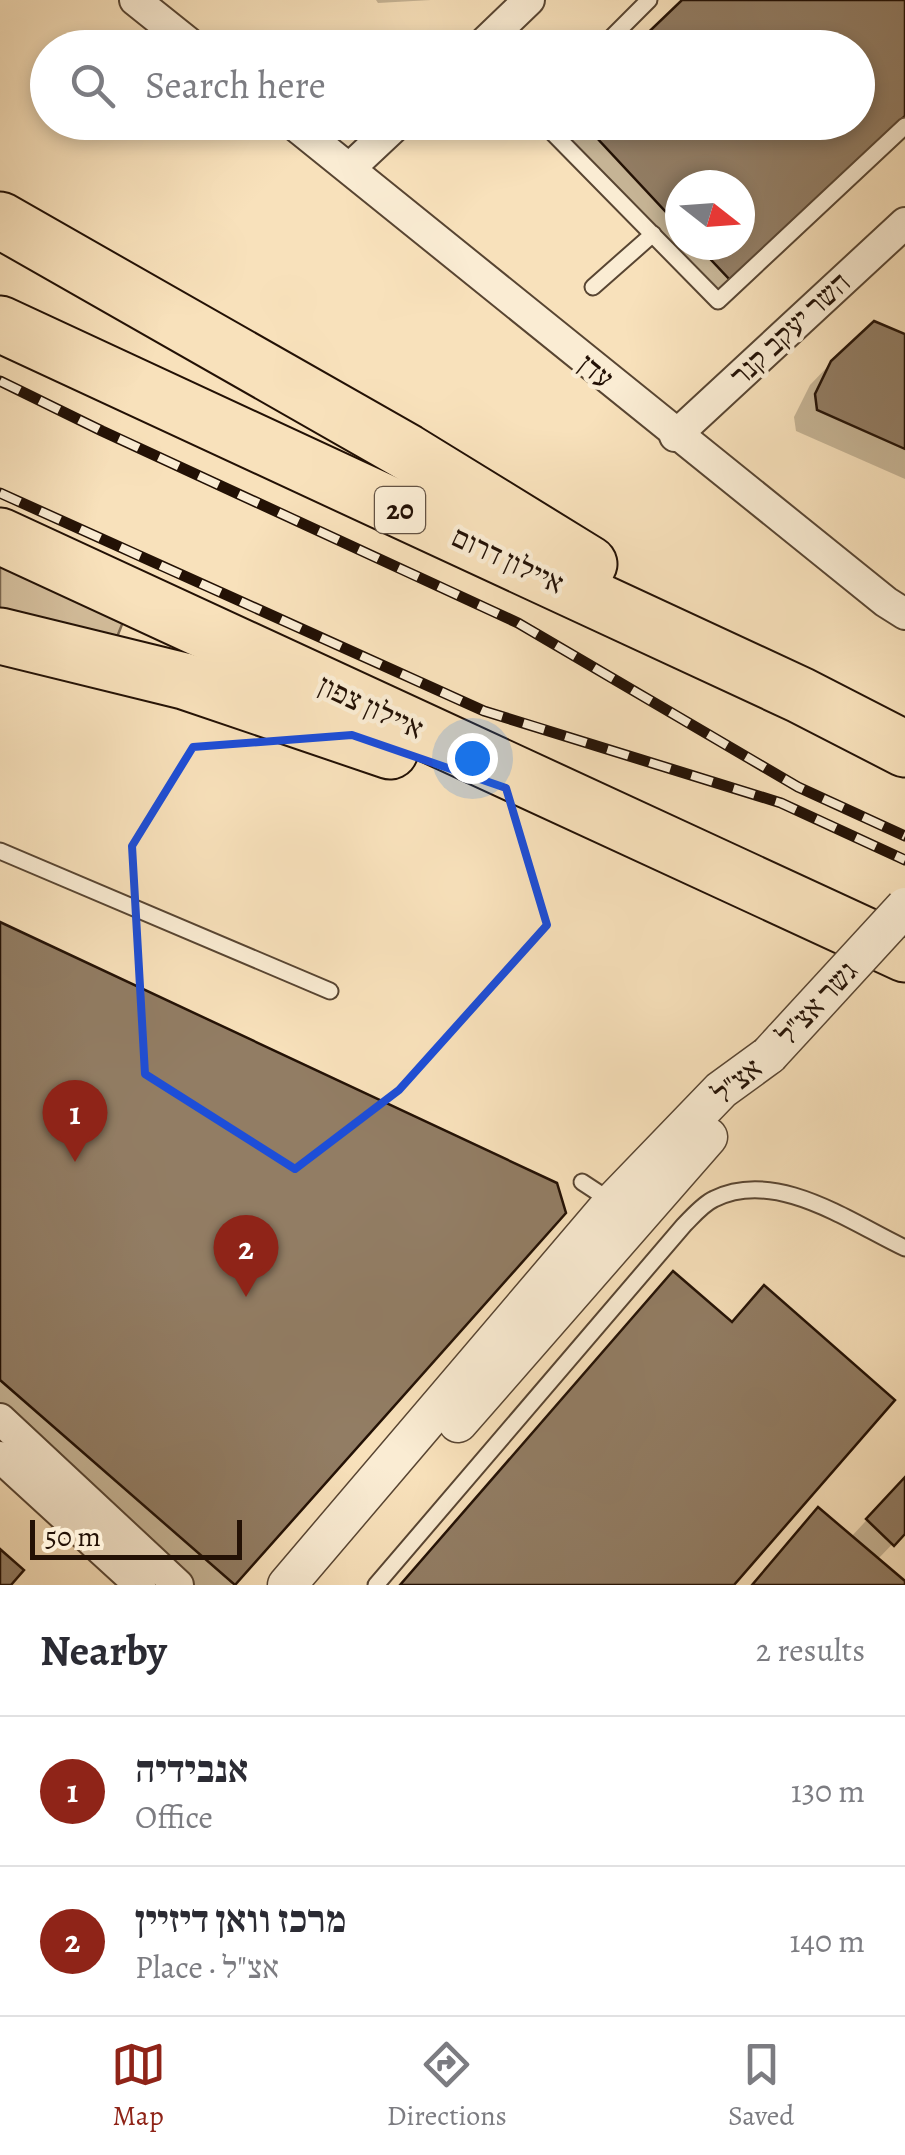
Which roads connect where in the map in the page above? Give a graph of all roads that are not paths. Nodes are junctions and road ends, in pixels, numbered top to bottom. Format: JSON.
{"nodes":[{"id":1,"x":135,"y":0,"type":"edge"},
{"id":2,"x":529,"y":0,"type":"edge"},
{"id":3,"x":649,"y":0,"type":"edge"},
{"id":4,"x":172,"y":30,"type":"edge"},
{"id":5,"x":502,"y":30,"type":"edge"},
{"id":6,"x":619,"y":30,"type":"edge"},
{"id":7,"x":905,"y":126,"type":"edge"},
{"id":8,"x":314,"y":140,"type":"edge"},
{"id":9,"x":380,"y":140,"type":"edge"},
{"id":10,"x":560,"y":140,"type":"edge"},
{"id":11,"x":350,"y":168,"type":"junction"},
{"id":12,"x":0,"y":220,"type":"edge"},
{"id":13,"x":905,"y":223,"type":"edge"},
{"id":14,"x":653,"y":234,"type":"junction"},
{"id":15,"x":0,"y":242,"type":"edge"},
{"id":16,"x":593,"y":287,"type":"dead end"},
{"id":17,"x":0,"y":324,"type":"edge"},
{"id":18,"x":242,"y":356,"type":"junction"},
{"id":19,"x":676,"y":436,"type":"junction"},
{"id":20,"x":0,"y":536,"type":"edge"},
{"id":21,"x":905,"y":614,"type":"edge"},
{"id":22,"x":0,"y":636,"type":"edge"},
{"id":23,"x":800,"y":695,"type":"junction"},
{"id":24,"x":905,"y":749,"type":"edge"},
{"id":25,"x":0,"y":851,"type":"edge"},
{"id":26,"x":905,"y":908,"type":"edge"},
{"id":27,"x":834,"y":922,"type":"junction"},
{"id":28,"x":905,"y":954,"type":"edge"},
{"id":29,"x":330,"y":991,"type":"dead end"},
{"id":30,"x":769,"y":1054,"type":"joint"},
{"id":31,"x":582,"y":1182,"type":"dead end"},
{"id":32,"x":625,"y":1211,"type":"junction"},
{"id":33,"x":905,"y":1248,"type":"edge"},
{"id":34,"x":0,"y":1419,"type":"edge"},
{"id":35,"x":0,"y":1456,"type":"edge"},
{"id":36,"x":140,"y":1585,"type":"edge"},
{"id":37,"x":178,"y":1585,"type":"edge"},
{"id":38,"x":287,"y":1585,"type":"edge"},
{"id":39,"x":316,"y":1585,"type":"edge"},
{"id":40,"x":376,"y":1585,"type":"edge"}],
"edges":[{"from":1,"to":4,"type":"street"},
{"from":2,"to":5,"type":"street"},
{"from":3,"to":6,"type":"lane"},
{"from":7,"to":14,"type":"lane"},
{"from":8,"to":11,"type":"street","name":"עדן"},
{"from":9,"to":11,"type":"street"},
{"from":10,"to":14,"type":"lane"},
{"from":11,"to":19,"type":"street","name":"עדן"},
{"from":12,"to":18,"type":"highway"},
{"from":13,"to":19,"type":"street","name":"השר יעקב קנר"},
{"from":14,"to":16,"type":"lane"},
{"from":15,"to":18,"type":"highway"},
{"from":17,"to":23,"type":"highway","name":"איילון דרום","number":"20"},
{"from":18,"to":23,"type":"highway"},
{"from":19,"to":21,"type":"street","name":"עדן"},
{"from":20,"to":27,"type":"highway","name":"איילון צפון"},
{"from":22,"to":27,"type":"highway"},
{"from":23,"to":24,"type":"highway","name":"איילון דרום","number":"20"},
{"from":25,"to":29,"type":"lane"},
{"from":26,"to":30,"type":"street","name":"גשר אצ\"ל","bridge":true},
{"from":27,"to":28,"type":"highway","name":"איילון צפון"},
{"from":30,"to":32,"type":"street","name":"אצ\"ל"},
{"from":31,"to":32,"type":"lane"},
{"from":32,"to":38,"type":"street","name":"אצ\"ל"},
{"from":32,"to":39,"type":"street","name":"אצ\"ל"},
{"from":33,"to":40,"type":"lane"},
{"from":34,"to":37,"type":"street"},
{"from":35,"to":36,"type":"street"}]}
